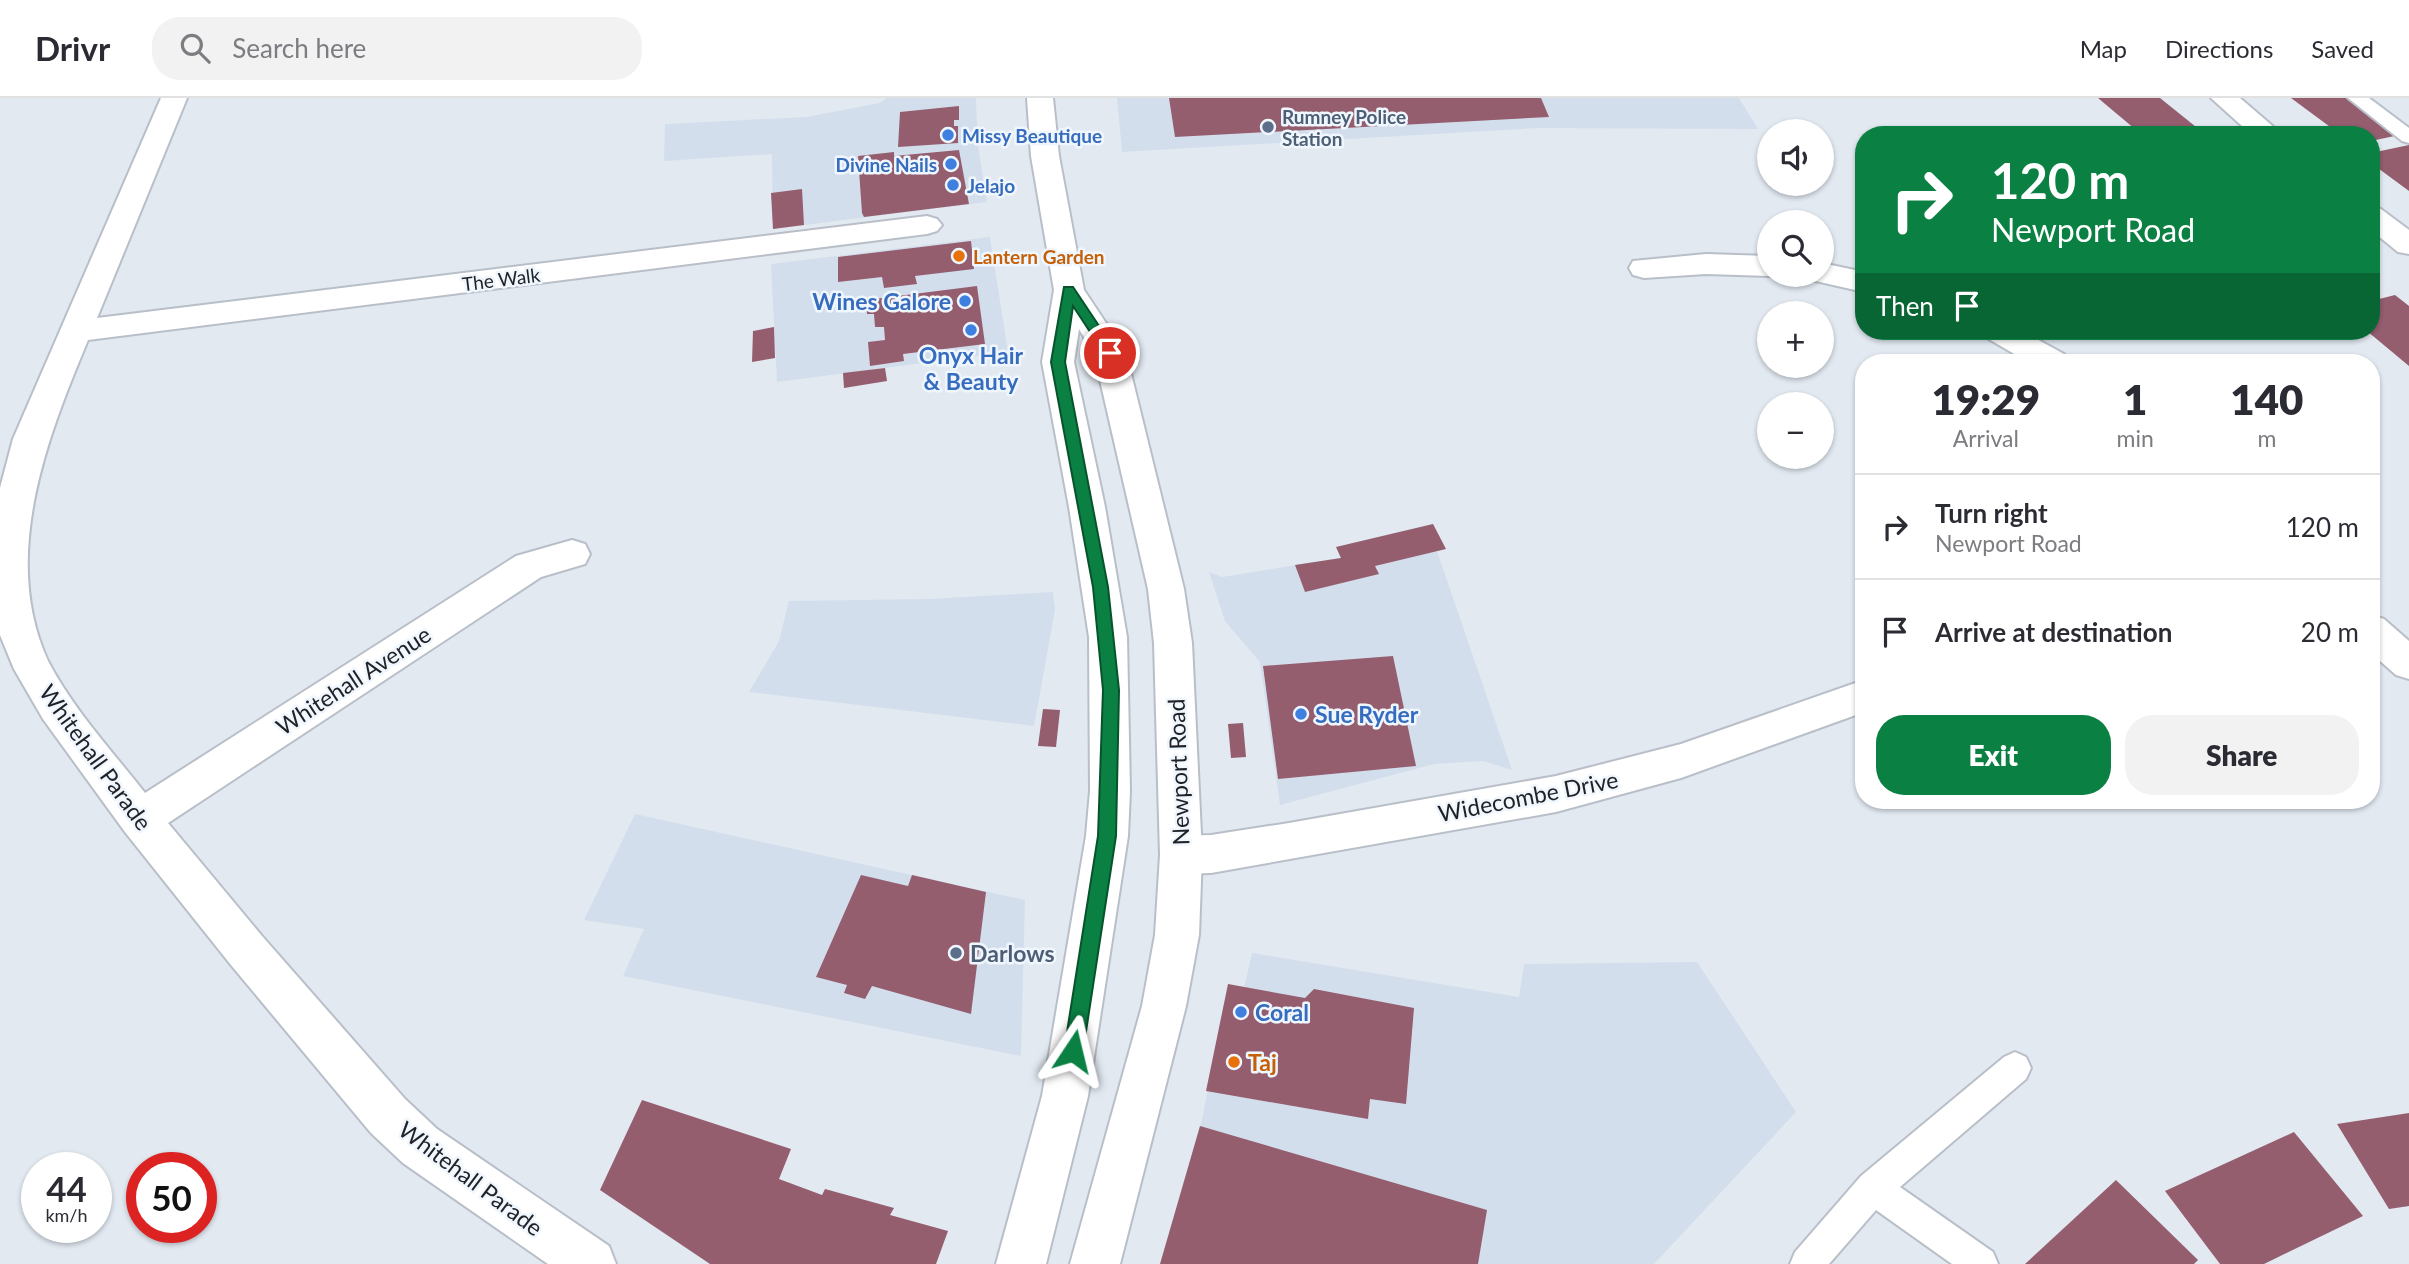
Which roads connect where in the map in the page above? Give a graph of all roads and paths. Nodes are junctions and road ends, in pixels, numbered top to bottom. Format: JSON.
{"nodes":[{"id":1,"x":174,"y":98,"type":"edge"},
{"id":2,"x":1040,"y":98,"type":"edge"},
{"id":3,"x":2224,"y":98,"type":"edge"},
{"id":4,"x":2357,"y":98,"type":"edge"},
{"id":5,"x":2258,"y":126,"type":"edge"},
{"id":6,"x":2409,"y":137,"type":"edge"},
{"id":7,"x":2380,"y":222,"type":"edge"},
{"id":8,"x":927,"y":225,"type":"dead end"},
{"id":9,"x":2409,"y":245,"type":"edge"},
{"id":10,"x":1757,"y":266,"type":"edge"},
{"id":11,"x":1644,"y":268,"type":"dead end"},
{"id":12,"x":1834,"y":276,"type":"edge"},
{"id":13,"x":1855,"y":280,"type":"edge"},
{"id":14,"x":1069,"y":290,"type":"junction"},
{"id":15,"x":75,"y":331,"type":"junction"},
{"id":16,"x":2014,"y":340,"type":"edge"},
{"id":17,"x":2039,"y":354,"type":"edge"},
{"id":18,"x":572,"y":554,"type":"dead end"},
{"id":19,"x":2380,"y":638,"type":"edge"},
{"id":20,"x":2409,"y":664,"type":"edge"},
{"id":21,"x":1855,"y":699,"type":"edge"},
{"id":22,"x":140,"y":819,"type":"junction"},
{"id":23,"x":1181,"y":855,"type":"junction"},
{"id":24,"x":2015,"y":1068,"type":"dead end"},
{"id":25,"x":1873,"y":1188,"type":"junction"},
{"id":26,"x":591,"y":1264,"type":"edge"},
{"id":27,"x":1021,"y":1264,"type":"edge"},
{"id":28,"x":1095,"y":1264,"type":"edge"},
{"id":29,"x":1807,"y":1264,"type":"edge"},
{"id":30,"x":1981,"y":1264,"type":"edge"}],
"edges":[{"from":1,"to":15,"type":"street","name":"Whitehall Parade"},
{"from":2,"to":14,"type":"street","name":"Newport Road"},
{"from":3,"to":5,"type":"street"},
{"from":4,"to":6,"type":"lane"},
{"from":7,"to":9,"type":"street"},
{"from":8,"to":15,"type":"street","name":"The Walk"},
{"from":10,"to":11,"type":"street"},
{"from":12,"to":13,"type":"street"},
{"from":14,"to":23,"type":"street","name":"Newport Road"},
{"from":14,"to":27,"type":"street","name":"Newport Road"},
{"from":15,"to":22,"type":"street","name":"Whitehall Parade"},
{"from":16,"to":17,"type":"street"},
{"from":18,"to":22,"type":"street","name":"Whitehall Avenue"},
{"from":19,"to":20,"type":"street"},
{"from":21,"to":23,"type":"street","name":"Widecombe Drive"},
{"from":22,"to":26,"type":"street","name":"Whitehall Parade"},
{"from":23,"to":28,"type":"street","name":"Newport Road"},
{"from":24,"to":25,"type":"lane"},
{"from":25,"to":29,"type":"lane"},
{"from":25,"to":30,"type":"lane"}]}
